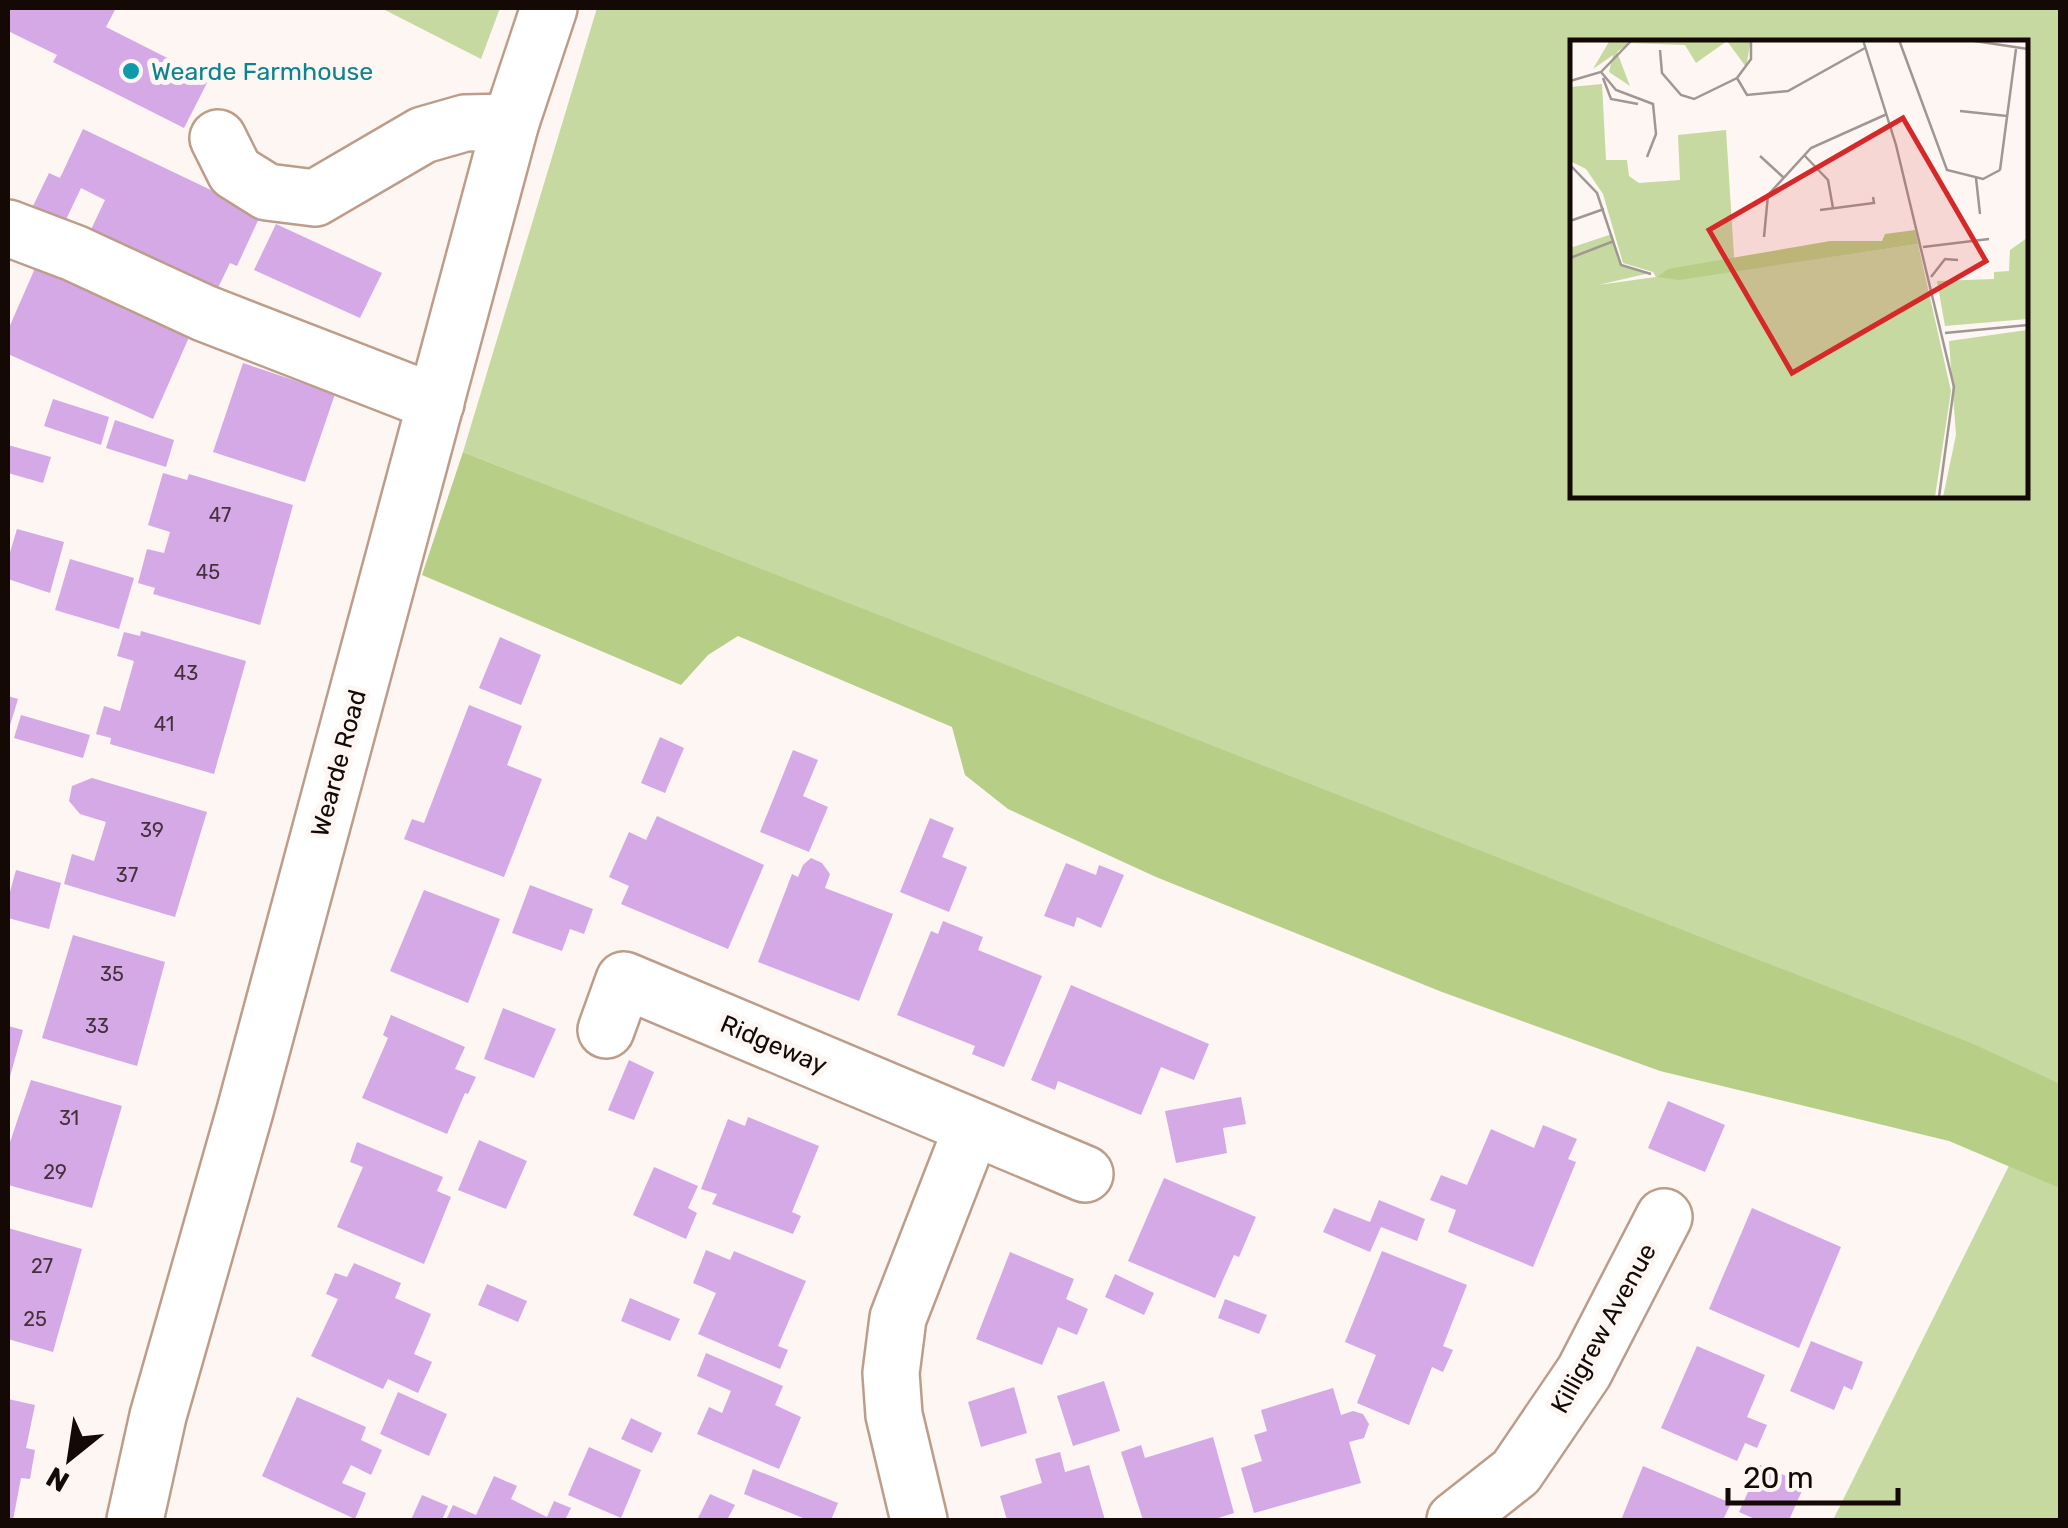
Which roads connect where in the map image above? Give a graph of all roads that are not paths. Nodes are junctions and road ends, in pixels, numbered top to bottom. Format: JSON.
{"nodes":[{"id":1,"x":550,"y":8,"type":"edge"},
{"id":2,"x":511,"y":122,"type":"junction"},
{"id":3,"x":218,"y":138,"type":"dead end"},
{"id":4,"x":8,"y":228,"type":"edge"},
{"id":5,"x":436,"y":403,"type":"junction"},
{"id":6,"x":606,"y":1030,"type":"dead end"},
{"id":7,"x":972,"y":1128,"type":"junction"},
{"id":8,"x":1086,"y":1174,"type":"dead end"},
{"id":9,"x":1664,"y":1217,"type":"dead end"},
{"id":10,"x":135,"y":1520,"type":"edge"},
{"id":11,"x":920,"y":1520,"type":"edge"},
{"id":12,"x":1455,"y":1520,"type":"edge"}],
"edges":[{"from":1,"to":2,"type":"street","name":"Wearde Road"},
{"from":2,"to":3,"type":"street"},
{"from":2,"to":5,"type":"street","name":"Wearde Road"},
{"from":4,"to":5,"type":"street"},
{"from":5,"to":10,"type":"street","name":"Wearde Road"},
{"from":6,"to":7,"type":"street","name":"Ridgeway"},
{"from":7,"to":8,"type":"street","name":"Ridgeway"},
{"from":7,"to":11,"type":"street"},
{"from":9,"to":12,"type":"street","name":"Killigrew Avenue"}]}
